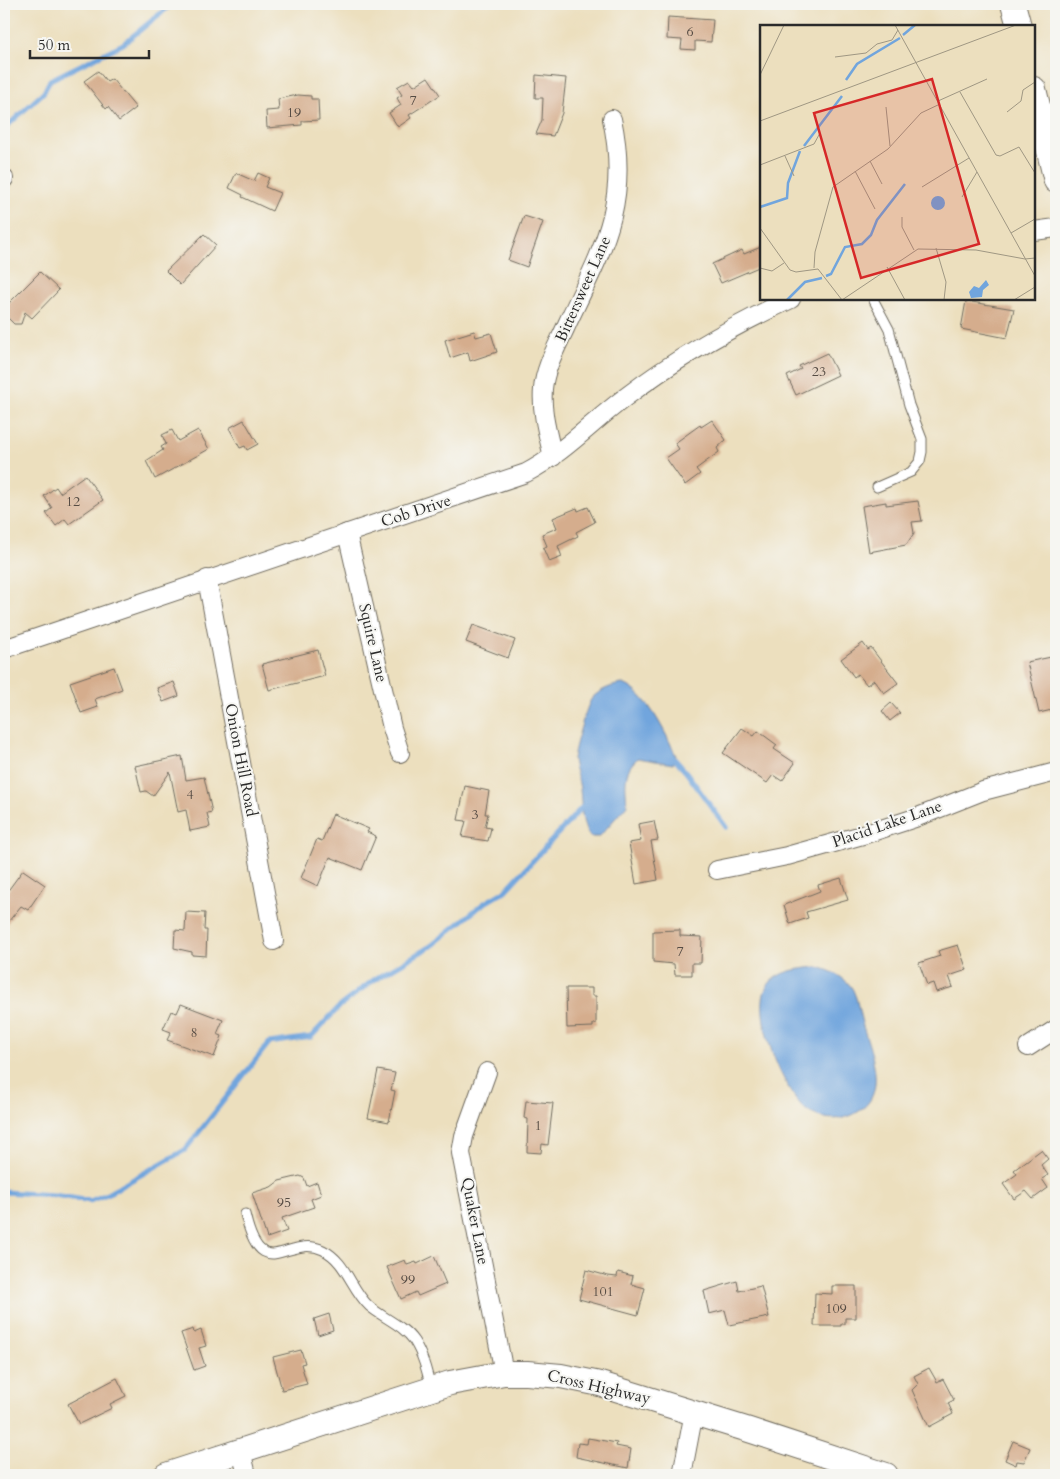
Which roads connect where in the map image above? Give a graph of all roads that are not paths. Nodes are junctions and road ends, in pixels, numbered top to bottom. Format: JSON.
{"nodes":[{"id":1,"x":1013,"y":4,"type":"edge"},
{"id":2,"x":1019,"y":25,"type":"edge"},
{"id":3,"x":1035,"y":93,"type":"edge"},
{"id":4,"x":612,"y":119,"type":"dead end"},
{"id":5,"x":1056,"y":181,"type":"edge"},
{"id":6,"x":1056,"y":228,"type":"edge"},
{"id":7,"x":1035,"y":231,"type":"edge"},
{"id":8,"x":789,"y":300,"type":"edge"},
{"id":9,"x":874,"y":300,"type":"edge"},
{"id":10,"x":553,"y":457,"type":"junction"},
{"id":11,"x":877,"y":487,"type":"dead end"},
{"id":12,"x":348,"y":533,"type":"junction"},
{"id":13,"x":207,"y":579,"type":"junction"},
{"id":14,"x":4,"y":650,"type":"edge"},
{"id":15,"x":400,"y":753,"type":"dead end"},
{"id":16,"x":1056,"y":772,"type":"edge"},
{"id":17,"x":717,"y":870,"type":"dead end"},
{"id":18,"x":274,"y":941,"type":"dead end"},
{"id":19,"x":1056,"y":1029,"type":"edge"},
{"id":20,"x":1028,"y":1047,"type":"dead end"},
{"id":21,"x":486,"y":1072,"type":"dead end"},
{"id":22,"x":245,"y":1214,"type":"dead end"},
{"id":23,"x":504,"y":1373,"type":"junction"},
{"id":24,"x":431,"y":1388,"type":"junction"},
{"id":25,"x":694,"y":1412,"type":"junction"},
{"id":26,"x":241,"y":1450,"type":"junction"},
{"id":27,"x":166,"y":1475,"type":"edge"},
{"id":28,"x":247,"y":1475,"type":"edge"},
{"id":29,"x":682,"y":1475,"type":"edge"},
{"id":30,"x":886,"y":1475,"type":"edge"}],
"edges":[{"from":1,"to":2,"type":"street"},
{"from":3,"to":5,"type":"street"},
{"from":4,"to":10,"type":"street","name":"Bittersweet Lane"},
{"from":6,"to":7,"type":"street"},
{"from":8,"to":10,"type":"street","name":"Cob Drive"},
{"from":9,"to":11,"type":"lane"},
{"from":10,"to":12,"type":"street","name":"Cob Drive"},
{"from":12,"to":13,"type":"street","name":"Cob Drive"},
{"from":12,"to":15,"type":"street","name":"Squire Lane"},
{"from":13,"to":14,"type":"street","name":"Cob Drive"},
{"from":13,"to":18,"type":"street","name":"Onion Hill Road"},
{"from":16,"to":17,"type":"street","name":"Placid Lake Lane"},
{"from":19,"to":20,"type":"street"},
{"from":21,"to":23,"type":"street","name":"Quaker Lane"},
{"from":22,"to":24,"type":"lane"},
{"from":23,"to":24,"type":"street","name":"Cross Highway"},
{"from":23,"to":25,"type":"street","name":"Cross Highway"},
{"from":24,"to":26,"type":"street","name":"Cross Highway"},
{"from":25,"to":29,"type":"street"},
{"from":25,"to":30,"type":"street","name":"Cross Highway"},
{"from":26,"to":27,"type":"street","name":"Cross Highway"},
{"from":26,"to":28,"type":"street"}]}
